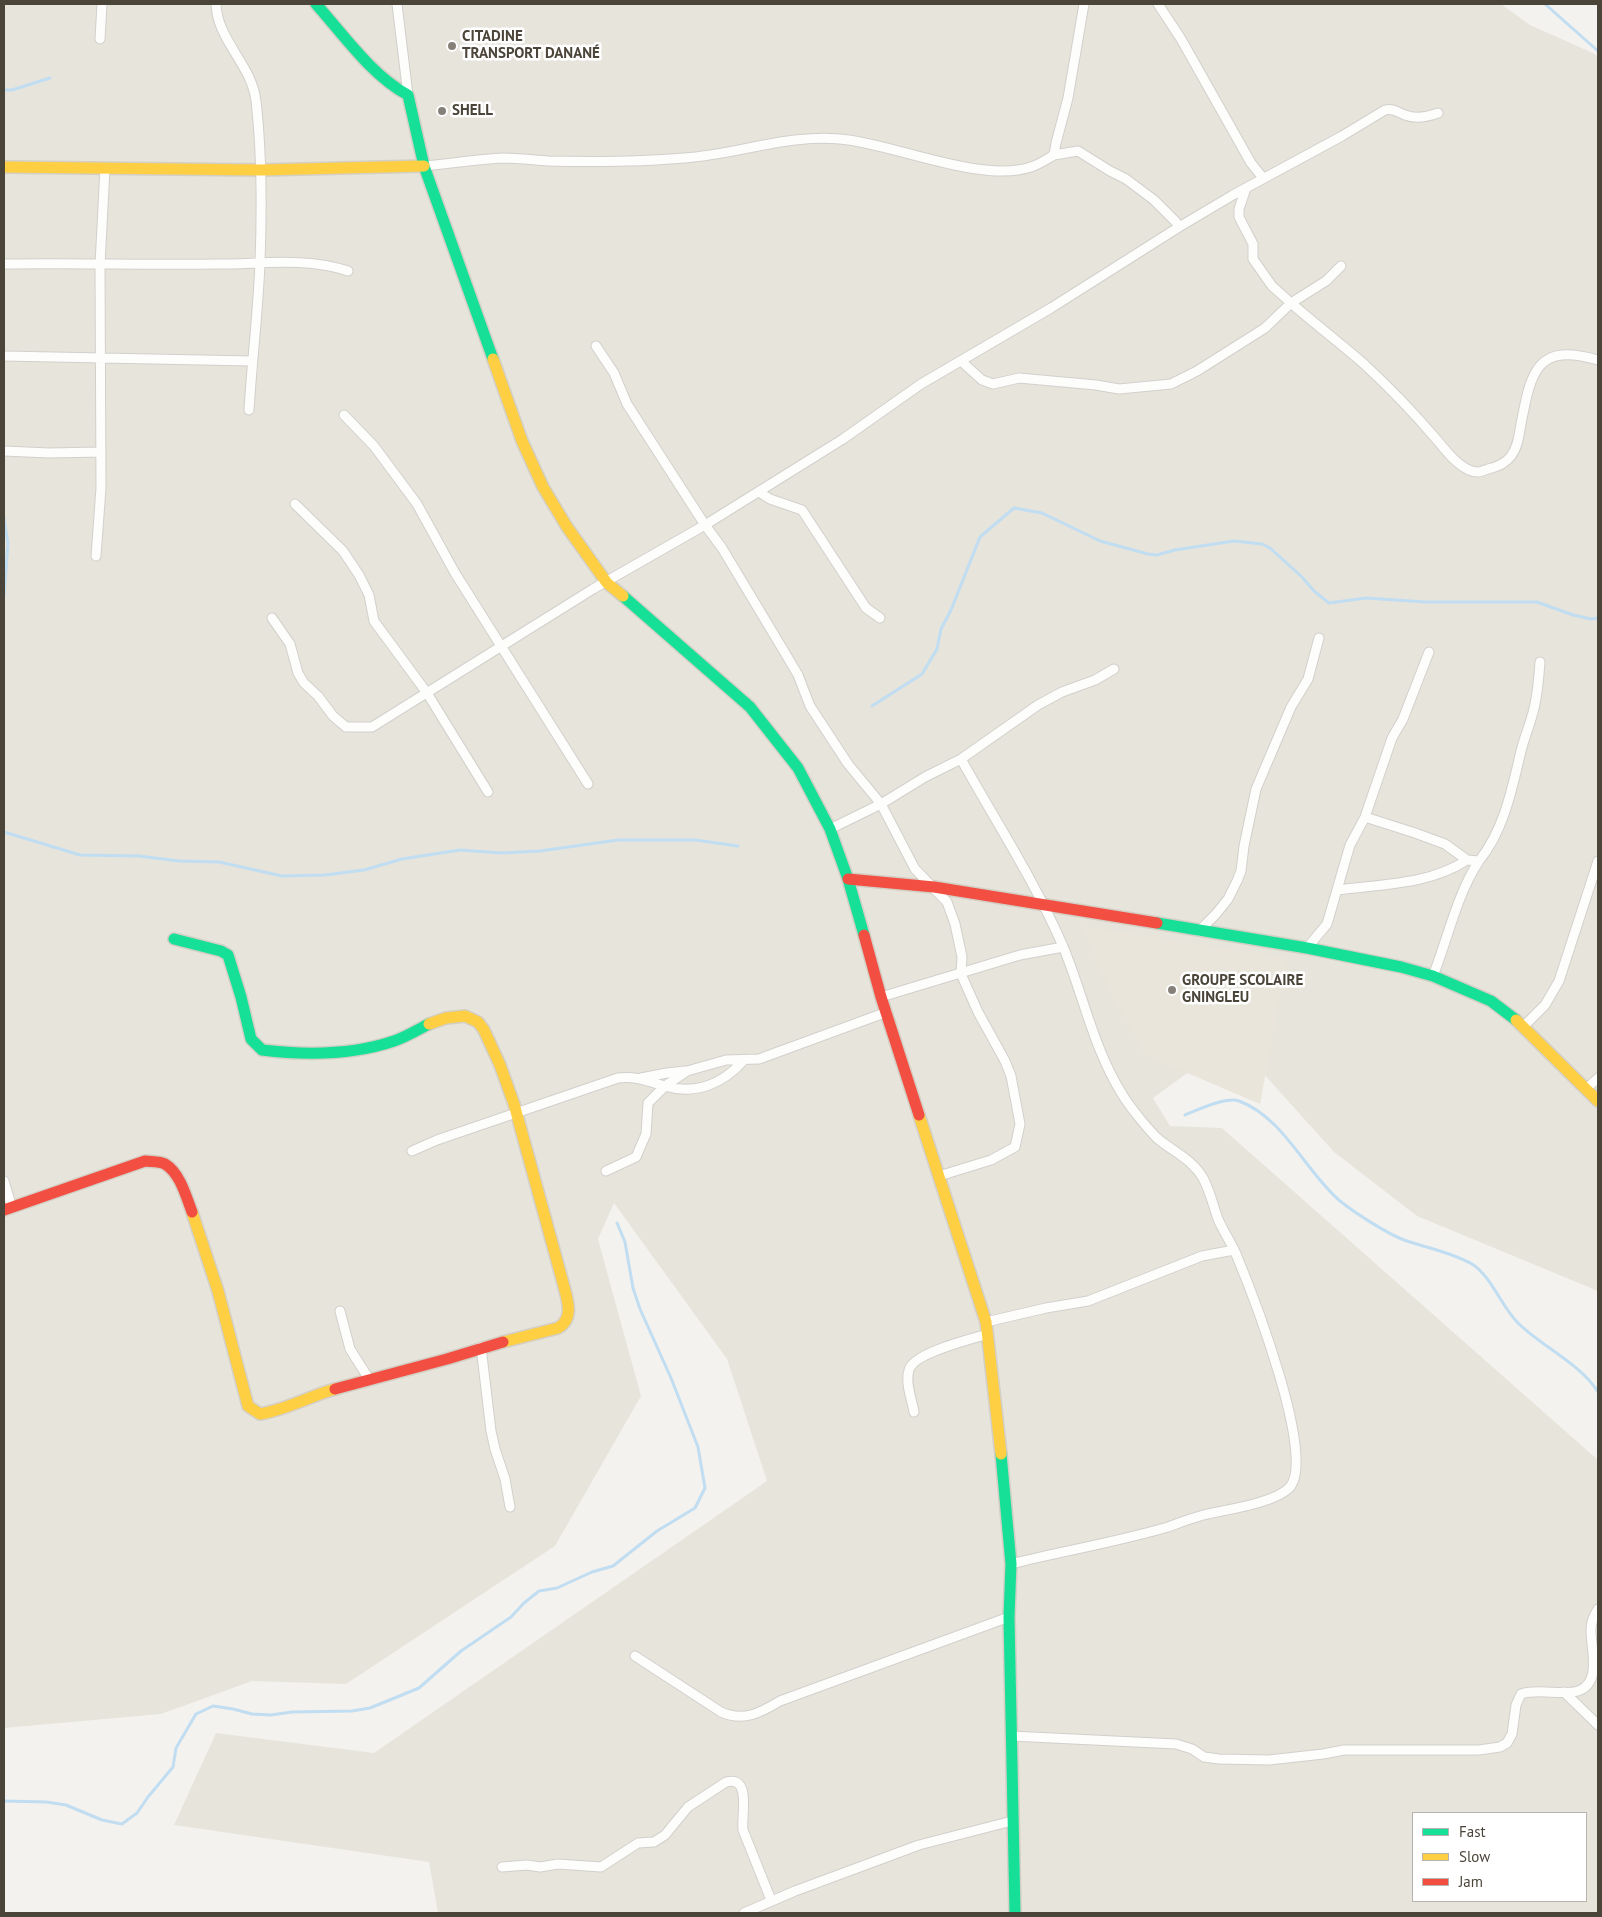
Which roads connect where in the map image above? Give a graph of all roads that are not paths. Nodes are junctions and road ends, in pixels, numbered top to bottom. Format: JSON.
{"nodes":[{"id":1,"x":102,"y":4,"type":"edge"},
{"id":2,"x":216,"y":4,"type":"edge"},
{"id":3,"x":316,"y":4,"type":"edge"},
{"id":4,"x":397,"y":4,"type":"edge"},
{"id":5,"x":1084,"y":4,"type":"edge"},
{"id":6,"x":1158,"y":4,"type":"edge"},
{"id":7,"x":100,"y":39,"type":"dead end"},
{"id":8,"x":408,"y":95,"type":"junction"},
{"id":9,"x":1438,"y":114,"type":"dead end"},
{"id":10,"x":1054,"y":154,"type":"junction"},
{"id":11,"x":4,"y":166,"type":"edge"},
{"id":12,"x":424,"y":166,"type":"junction"},
{"id":13,"x":105,"y":168,"type":"junction"},
{"id":14,"x":261,"y":170,"type":"junction"},
{"id":15,"x":1263,"y":178,"type":"junction"},
{"id":16,"x":1246,"y":188,"type":"junction"},
{"id":17,"x":1179,"y":228,"type":"junction"},
{"id":18,"x":4,"y":264,"type":"edge"},
{"id":19,"x":260,"y":264,"type":"junction"},
{"id":20,"x":100,"y":265,"type":"junction"},
{"id":21,"x":1341,"y":266,"type":"dead end"},
{"id":22,"x":348,"y":272,"type":"dead end"},
{"id":23,"x":1291,"y":303,"type":"junction"},
{"id":24,"x":596,"y":346,"type":"dead end"},
{"id":25,"x":4,"y":356,"type":"edge"},
{"id":26,"x":101,"y":358,"type":"junction"},
{"id":27,"x":1598,"y":360,"type":"edge"},
{"id":28,"x":252,"y":361,"type":"junction"},
{"id":29,"x":961,"y":361,"type":"junction"},
{"id":30,"x":249,"y":410,"type":"dead end"},
{"id":31,"x":344,"y":415,"type":"dead end"},
{"id":32,"x":4,"y":451,"type":"edge"},
{"id":33,"x":101,"y":452,"type":"junction"},
{"id":34,"x":759,"y":492,"type":"junction"},
{"id":35,"x":295,"y":504,"type":"dead end"},
{"id":36,"x":705,"y":525,"type":"junction"},
{"id":37,"x":96,"y":556,"type":"dead end"},
{"id":38,"x":608,"y":583,"type":"junction"},
{"id":39,"x":272,"y":618,"type":"dead end"},
{"id":40,"x":880,"y":618,"type":"dead end"},
{"id":41,"x":1318,"y":638,"type":"dead end"},
{"id":42,"x":503,"y":647,"type":"junction"},
{"id":43,"x":1429,"y":652,"type":"dead end"},
{"id":44,"x":1540,"y":662,"type":"dead end"},
{"id":45,"x":1114,"y":669,"type":"dead end"},
{"id":46,"x":427,"y":693,"type":"junction"},
{"id":47,"x":961,"y":758,"type":"junction"},
{"id":48,"x":588,"y":784,"type":"dead end"},
{"id":49,"x":488,"y":792,"type":"dead end"},
{"id":50,"x":881,"y":804,"type":"junction"},
{"id":51,"x":1365,"y":817,"type":"junction"},
{"id":52,"x":830,"y":829,"type":"junction"},
{"id":53,"x":1467,"y":860,"type":"junction"},
{"id":54,"x":1479,"y":861,"type":"junction"},
{"id":55,"x":1598,"y":861,"type":"edge"},
{"id":56,"x":848,"y":879,"type":"junction"},
{"id":57,"x":934,"y":887,"type":"junction"},
{"id":58,"x":1338,"y":890,"type":"junction"},
{"id":59,"x":1045,"y":905,"type":"junction"},
{"id":60,"x":1199,"y":931,"type":"junction"},
{"id":61,"x":174,"y":939,"type":"dead end"},
{"id":62,"x":1063,"y":947,"type":"junction"},
{"id":63,"x":1307,"y":948,"type":"junction"},
{"id":64,"x":961,"y":974,"type":"junction"},
{"id":65,"x":1433,"y":976,"type":"junction"},
{"id":66,"x":881,"y":997,"type":"junction"},
{"id":67,"x":887,"y":1012,"type":"junction"},
{"id":68,"x":1524,"y":1026,"type":"junction"},
{"id":69,"x":744,"y":1060,"type":"junction"},
{"id":70,"x":687,"y":1071,"type":"junction"},
{"id":71,"x":641,"y":1078,"type":"junction"},
{"id":72,"x":1598,"y":1078,"type":"edge"},
{"id":73,"x":665,"y":1086,"type":"junction"},
{"id":74,"x":1586,"y":1089,"type":"junction"},
{"id":75,"x":1598,"y":1101,"type":"edge"},
{"id":76,"x":516,"y":1113,"type":"junction"},
{"id":77,"x":412,"y":1151,"type":"dead end"},
{"id":78,"x":606,"y":1172,"type":"dead end"},
{"id":79,"x":939,"y":1176,"type":"junction"},
{"id":80,"x":4,"y":1181,"type":"edge"},
{"id":81,"x":8,"y":1209,"type":"edge"},
{"id":82,"x":1234,"y":1250,"type":"junction"},
{"id":83,"x":340,"y":1311,"type":"dead end"},
{"id":84,"x":986,"y":1322,"type":"junction"},
{"id":85,"x":988,"y":1334,"type":"junction"},
{"id":86,"x":482,"y":1347,"type":"junction"},
{"id":87,"x":369,"y":1379,"type":"junction"},
{"id":88,"x":914,"y":1412,"type":"dead end"},
{"id":89,"x":510,"y":1507,"type":"dead end"},
{"id":90,"x":1011,"y":1564,"type":"junction"},
{"id":91,"x":1598,"y":1609,"type":"edge"},
{"id":92,"x":1009,"y":1617,"type":"junction"},
{"id":93,"x":635,"y":1656,"type":"dead end"},
{"id":94,"x":1564,"y":1692,"type":"junction"},
{"id":95,"x":1598,"y":1725,"type":"edge"},
{"id":96,"x":1011,"y":1736,"type":"junction"},
{"id":97,"x":1012,"y":1821,"type":"junction"},
{"id":98,"x":502,"y":1867,"type":"dead end"},
{"id":99,"x":771,"y":1900,"type":"junction"},
{"id":100,"x":744,"y":1913,"type":"edge"},
{"id":101,"x":1015,"y":1913,"type":"edge"}],
"edges":[{"from":1,"to":7,"type":"street"},
{"from":2,"to":14,"type":"street"},
{"from":3,"to":8,"type":"street"},
{"from":4,"to":8,"type":"street"},
{"from":5,"to":10,"type":"street"},
{"from":6,"to":15,"type":"street"},
{"from":8,"to":12,"type":"street"},
{"from":9,"to":15,"type":"street"},
{"from":10,"to":12,"type":"street"},
{"from":10,"to":17,"type":"street"},
{"from":11,"to":13,"type":"street"},
{"from":12,"to":14,"type":"street"},
{"from":12,"to":38,"type":"street"},
{"from":13,"to":14,"type":"street"},
{"from":13,"to":20,"type":"street"},
{"from":14,"to":19,"type":"street"},
{"from":15,"to":16,"type":"street"},
{"from":16,"to":17,"type":"street"},
{"from":16,"to":23,"type":"street"},
{"from":17,"to":29,"type":"street"},
{"from":18,"to":20,"type":"street"},
{"from":19,"to":20,"type":"street"},
{"from":19,"to":22,"type":"street"},
{"from":19,"to":28,"type":"street"},
{"from":20,"to":26,"type":"street"},
{"from":21,"to":23,"type":"street"},
{"from":23,"to":27,"type":"street"},
{"from":23,"to":29,"type":"street"},
{"from":24,"to":36,"type":"street"},
{"from":25,"to":26,"type":"street"},
{"from":26,"to":28,"type":"street"},
{"from":26,"to":33,"type":"street"},
{"from":28,"to":30,"type":"street"},
{"from":29,"to":34,"type":"street"},
{"from":31,"to":42,"type":"street"},
{"from":32,"to":33,"type":"street"},
{"from":33,"to":37,"type":"street"},
{"from":34,"to":36,"type":"street"},
{"from":34,"to":40,"type":"street"},
{"from":35,"to":46,"type":"street"},
{"from":36,"to":38,"type":"street"},
{"from":36,"to":50,"type":"street"},
{"from":38,"to":42,"type":"street"},
{"from":38,"to":52,"type":"street"},
{"from":39,"to":46,"type":"street"},
{"from":41,"to":60,"type":"street"},
{"from":42,"to":46,"type":"street"},
{"from":42,"to":48,"type":"street"},
{"from":43,"to":51,"type":"street"},
{"from":44,"to":54,"type":"street"},
{"from":45,"to":47,"type":"street"},
{"from":46,"to":49,"type":"street"},
{"from":47,"to":50,"type":"street"},
{"from":47,"to":59,"type":"street"},
{"from":50,"to":52,"type":"street"},
{"from":50,"to":57,"type":"street"},
{"from":51,"to":53,"type":"street"},
{"from":51,"to":58,"type":"street"},
{"from":52,"to":56,"type":"street"},
{"from":53,"to":54,"type":"street"},
{"from":53,"to":58,"type":"street"},
{"from":54,"to":65,"type":"street"},
{"from":55,"to":68,"type":"street"},
{"from":56,"to":57,"type":"street"},
{"from":56,"to":66,"type":"street"},
{"from":57,"to":59,"type":"street"},
{"from":57,"to":64,"type":"street"},
{"from":58,"to":63,"type":"street"},
{"from":59,"to":60,"type":"street"},
{"from":59,"to":62,"type":"street"},
{"from":60,"to":63,"type":"street"},
{"from":61,"to":76,"type":"street"},
{"from":62,"to":64,"type":"street"},
{"from":62,"to":82,"type":"street"},
{"from":63,"to":65,"type":"street"},
{"from":64,"to":66,"type":"street"},
{"from":64,"to":79,"type":"street"},
{"from":65,"to":68,"type":"street"},
{"from":66,"to":67,"type":"street"},
{"from":67,"to":69,"type":"street"},
{"from":67,"to":79,"type":"street"},
{"from":68,"to":74,"type":"street"},
{"from":69,"to":70,"type":"street"},
{"from":69,"to":73,"type":"street"},
{"from":70,"to":71,"type":"street"},
{"from":70,"to":73,"type":"street"},
{"from":71,"to":73,"type":"street"},
{"from":71,"to":76,"type":"street"},
{"from":72,"to":74,"type":"street"},
{"from":73,"to":78,"type":"street"},
{"from":74,"to":75,"type":"street"},
{"from":76,"to":77,"type":"street"},
{"from":76,"to":86,"type":"street"},
{"from":79,"to":84,"type":"street"},
{"from":80,"to":81,"type":"street"},
{"from":81,"to":87,"type":"street"},
{"from":82,"to":84,"type":"street"},
{"from":82,"to":90,"type":"street"},
{"from":83,"to":87,"type":"street"},
{"from":84,"to":85,"type":"street"},
{"from":85,"to":88,"type":"street"},
{"from":85,"to":90,"type":"street"},
{"from":86,"to":87,"type":"street"},
{"from":86,"to":89,"type":"street"},
{"from":90,"to":92,"type":"street"},
{"from":91,"to":94,"type":"street"},
{"from":92,"to":93,"type":"street"},
{"from":92,"to":96,"type":"street"},
{"from":94,"to":95,"type":"street"},
{"from":94,"to":96,"type":"street"},
{"from":96,"to":97,"type":"street"},
{"from":97,"to":99,"type":"street"},
{"from":97,"to":101,"type":"street"},
{"from":98,"to":99,"type":"street"},
{"from":99,"to":100,"type":"street"}]}
